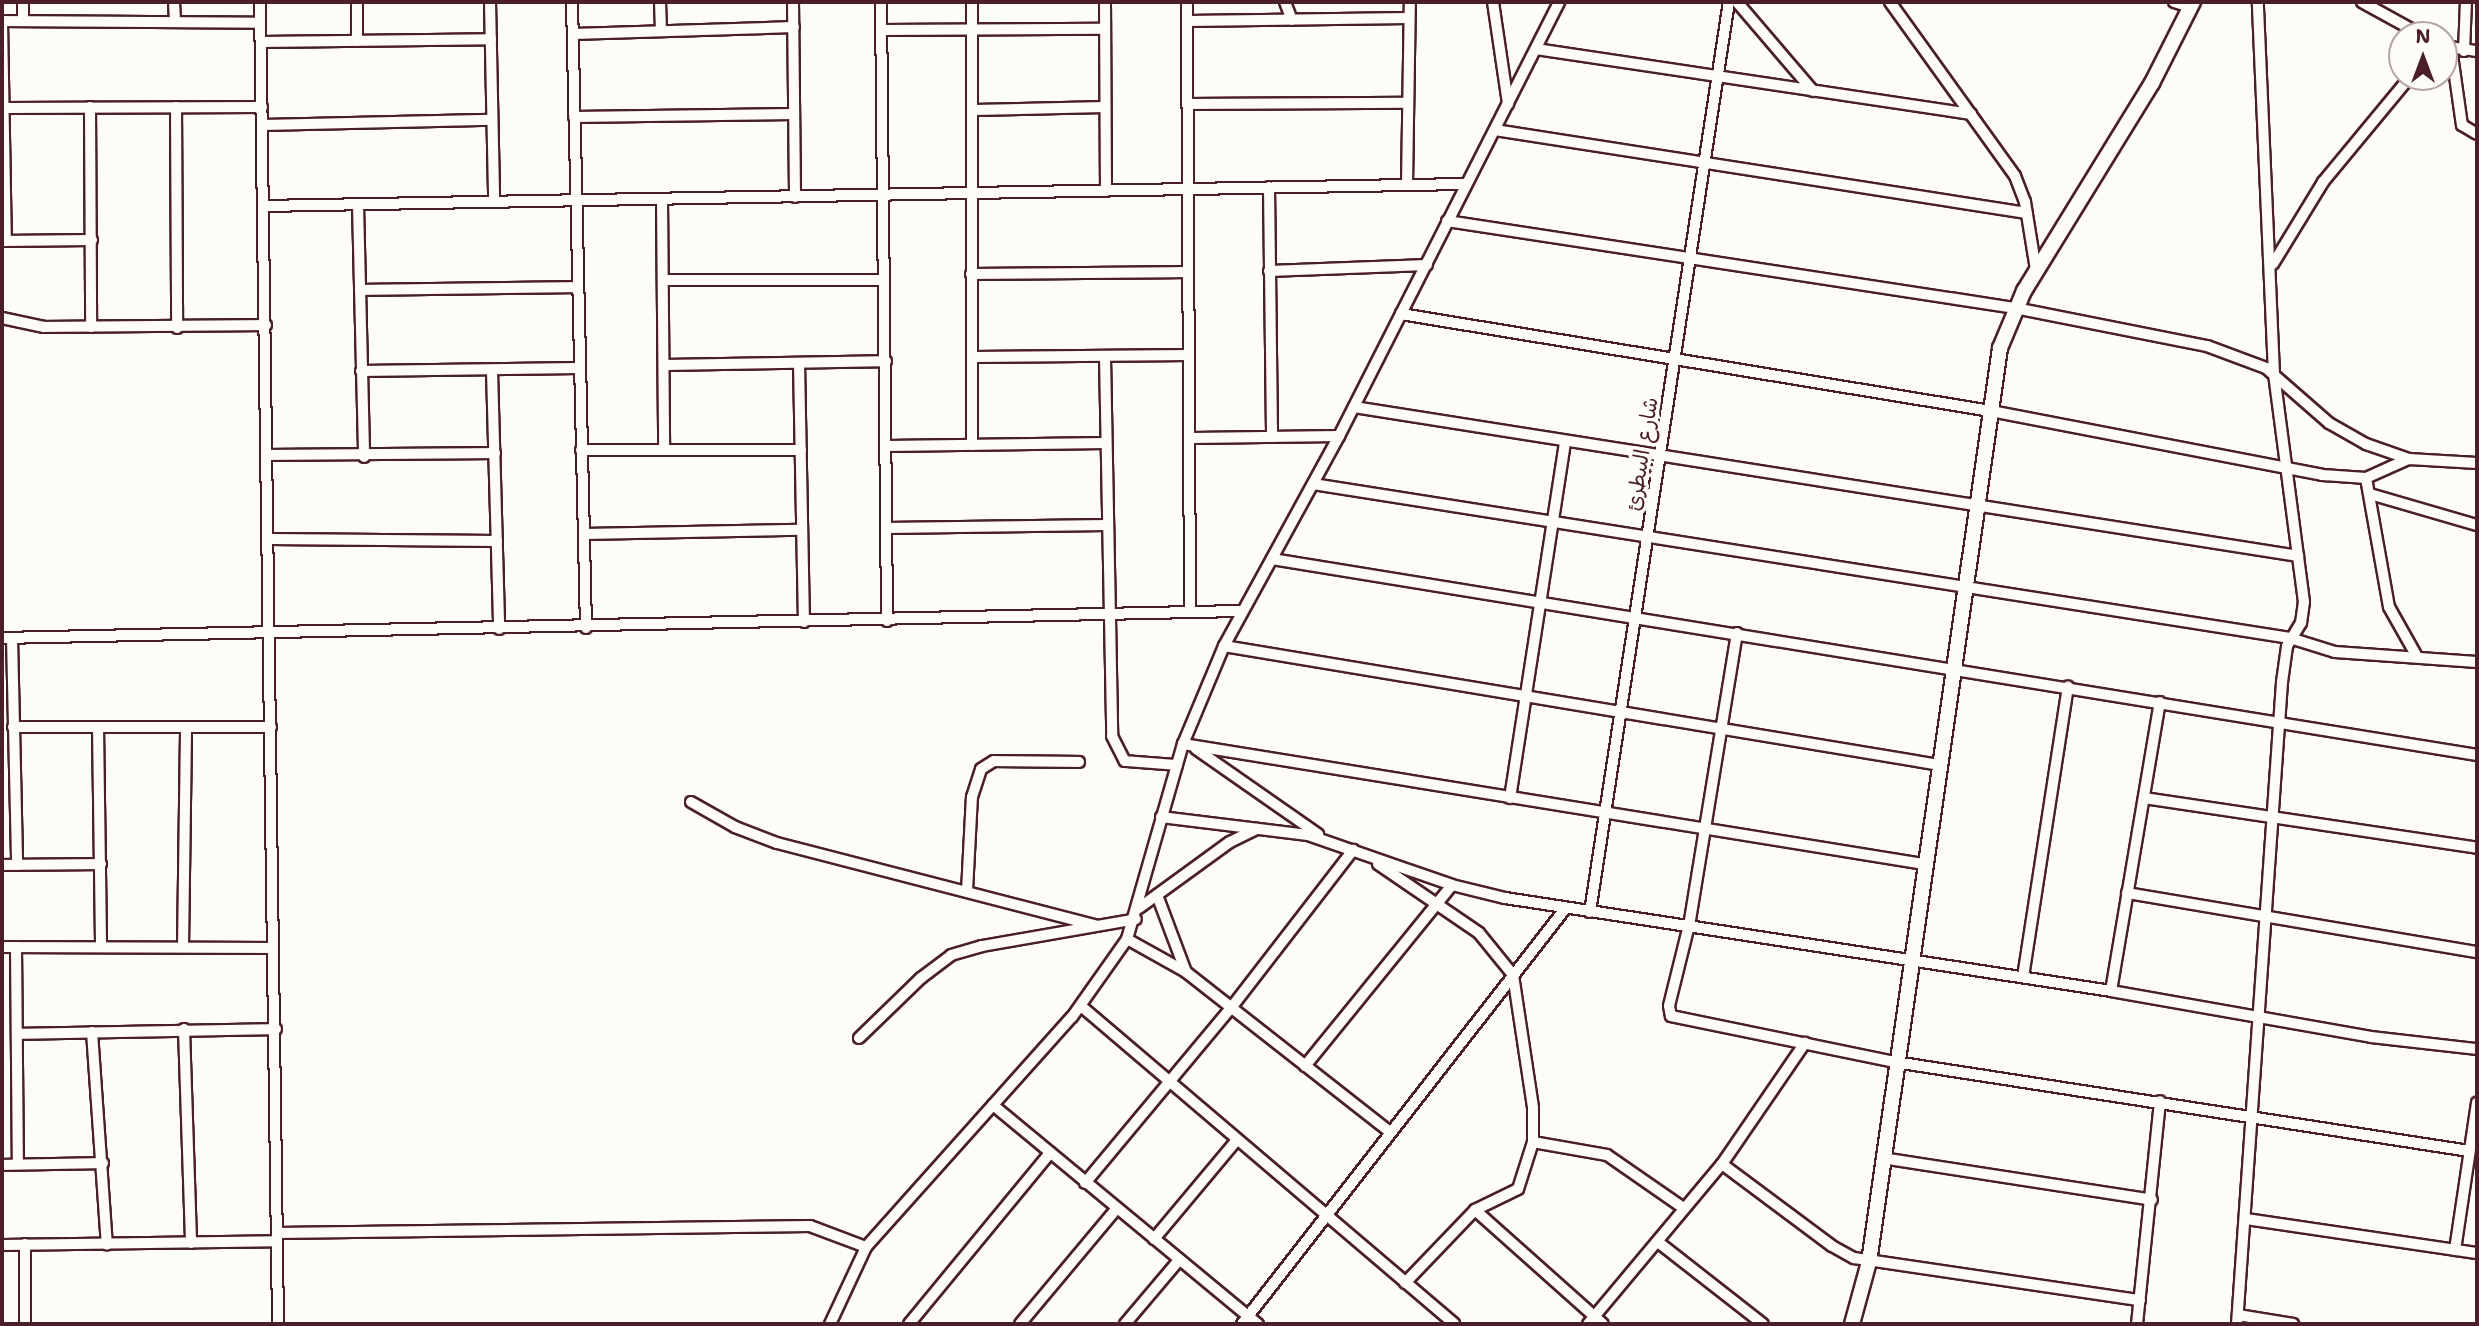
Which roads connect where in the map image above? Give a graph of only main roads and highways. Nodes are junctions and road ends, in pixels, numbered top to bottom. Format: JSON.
{"nodes":[{"id":1,"x":2191,"y":5,"type":"edge"},
{"id":2,"x":1852,"y":1324,"type":"edge"}],
"edges":[{"from":1,"to":2,"type":"main road"}]}
